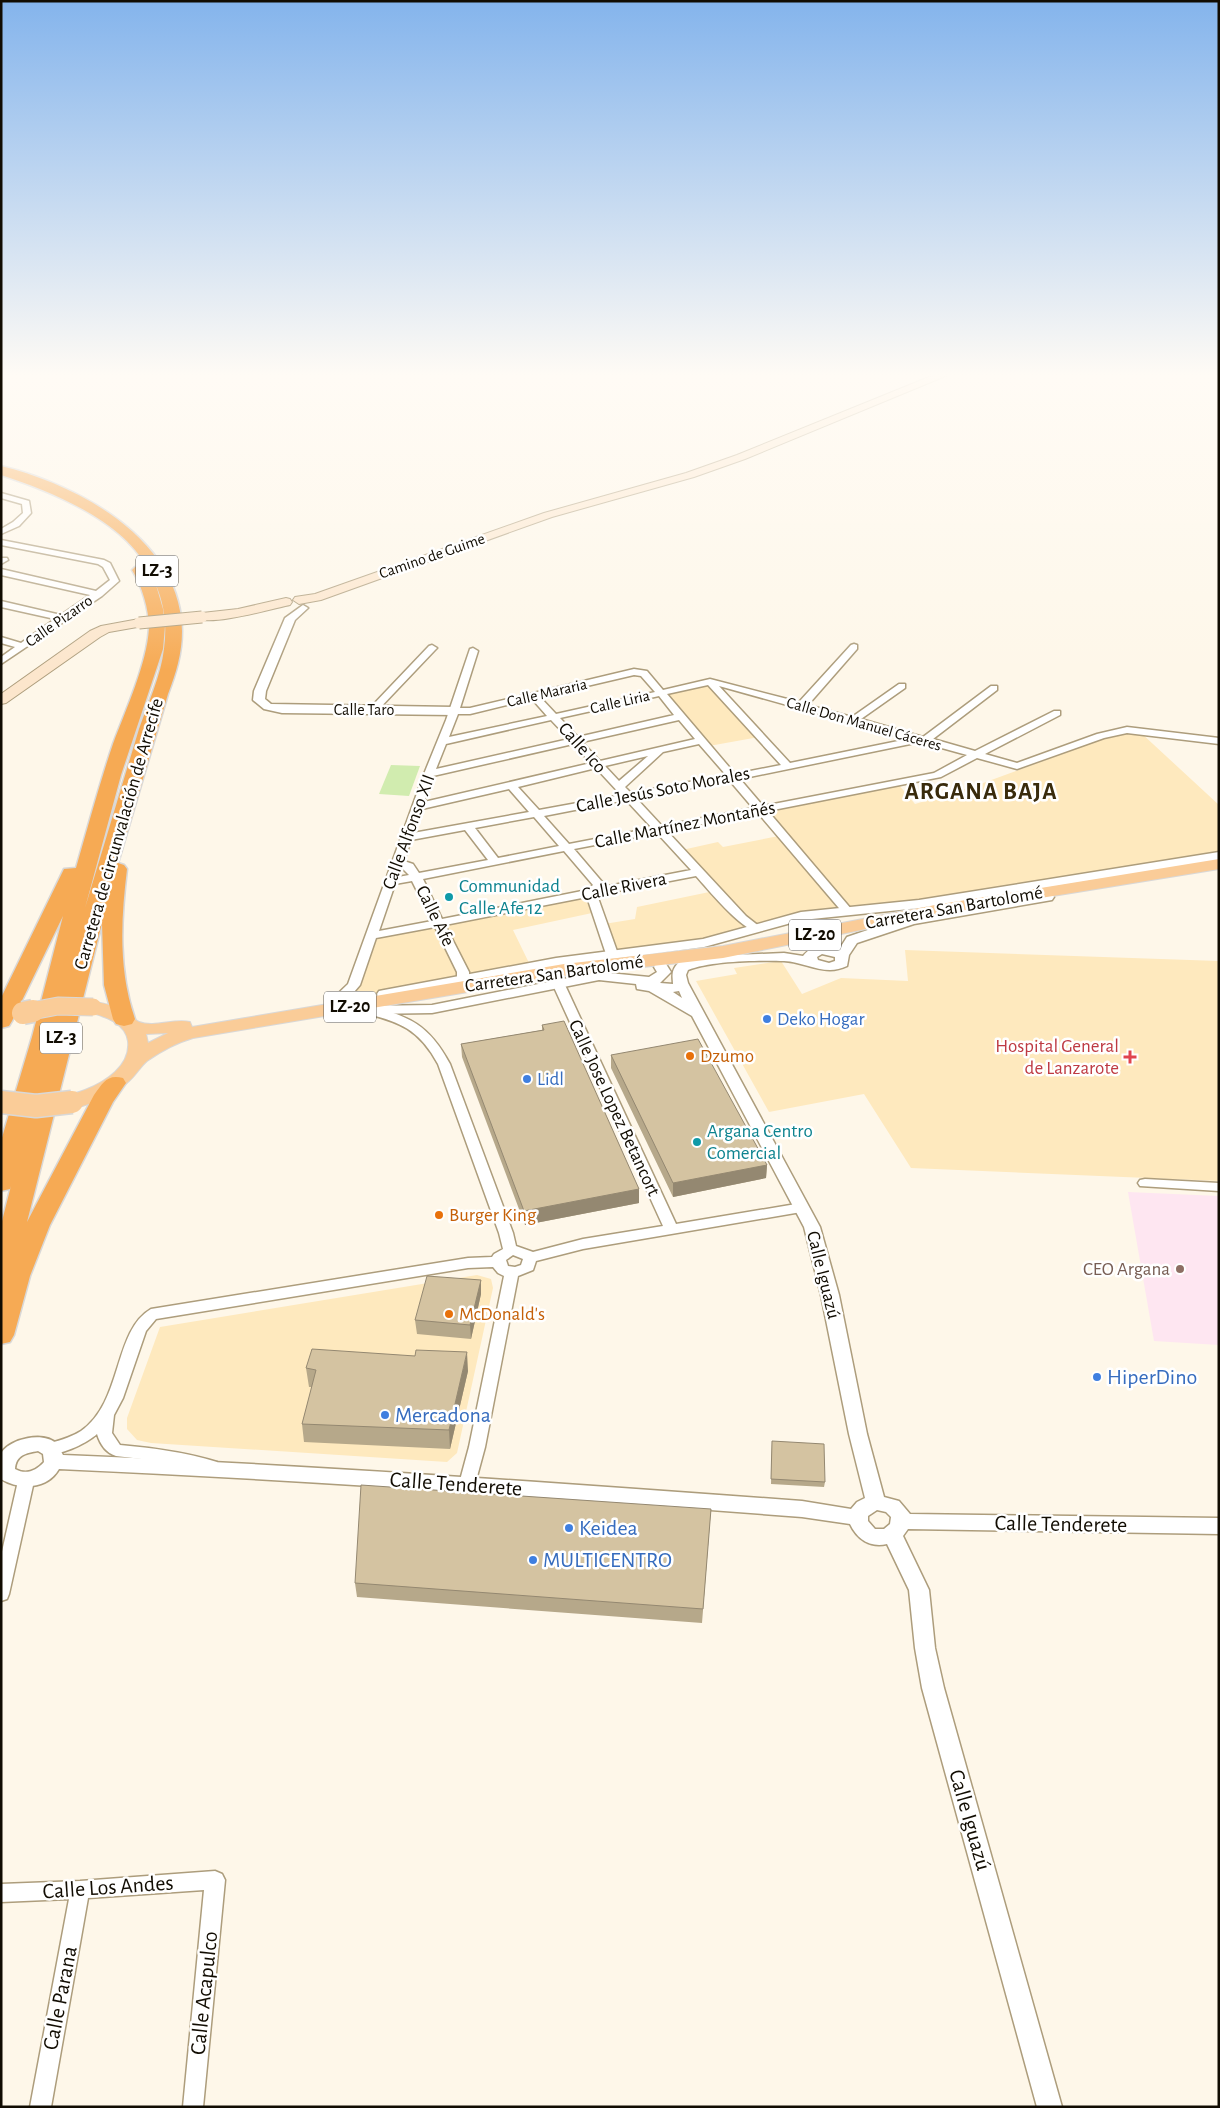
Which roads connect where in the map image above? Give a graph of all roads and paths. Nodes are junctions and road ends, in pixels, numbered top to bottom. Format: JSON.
{"nodes":[{"id":1,"x":11,"y":473,"type":"edge"},
{"id":2,"x":692,"y":473,"type":"edge"},
{"id":3,"x":1,"y":478,"type":"edge"},
{"id":4,"x":1,"y":495,"type":"edge"},
{"id":5,"x":10,"y":498,"type":"junction"},
{"id":6,"x":1,"y":502,"type":"edge"},
{"id":7,"x":1,"y":532,"type":"edge"},
{"id":8,"x":1,"y":542,"type":"edge"},
{"id":9,"x":1,"y":572,"type":"edge"},
{"id":10,"x":99,"y":594,"type":"junction"},
{"id":11,"x":1,"y":604,"type":"edge"},
{"id":12,"x":297,"y":606,"type":"junction"},
{"id":13,"x":64,"y":618,"type":"junction"},
{"id":14,"x":1,"y":640,"type":"edge"},
{"id":15,"x":23,"y":646,"type":"junction"},
{"id":16,"x":854,"y":647,"type":"dead end"},
{"id":17,"x":432,"y":648,"type":"dead end"},
{"id":18,"x":473,"y":652,"type":"dead end"},
{"id":19,"x":1,"y":661,"type":"edge"},
{"id":20,"x":710,"y":682,"type":"junction"},
{"id":21,"x":902,"y":686,"type":"dead end"},
{"id":22,"x":994,"y":688,"type":"dead end"},
{"id":23,"x":660,"y":692,"type":"junction"},
{"id":24,"x":534,"y":696,"type":"junction"},
{"id":25,"x":1,"y":700,"type":"edge"},
{"id":26,"x":801,"y":706,"type":"junction"},
{"id":27,"x":373,"y":710,"type":"junction"},
{"id":28,"x":454,"y":711,"type":"junction"},
{"id":29,"x":1057,"y":712,"type":"dead end"},
{"id":30,"x":682,"y":716,"type":"junction"},
{"id":31,"x":554,"y":717,"type":"junction"},
{"id":32,"x":852,"y":721,"type":"junction"},
{"id":33,"x":576,"y":740,"type":"junction"},
{"id":34,"x":702,"y":740,"type":"junction"},
{"id":35,"x":922,"y":740,"type":"junction"},
{"id":36,"x":1219,"y":740,"type":"edge"},
{"id":37,"x":442,"y":742,"type":"junction"},
{"id":38,"x":661,"y":750,"type":"junction"},
{"id":39,"x":975,"y":755,"type":"junction"},
{"id":40,"x":597,"y":764,"type":"junction"},
{"id":41,"x":788,"y":766,"type":"junction"},
{"id":42,"x":429,"y":774,"type":"junction"},
{"id":43,"x":112,"y":775,"type":"junction"},
{"id":44,"x":733,"y":777,"type":"junction"},
{"id":45,"x":511,"y":785,"type":"junction"},
{"id":46,"x":619,"y":787,"type":"junction"},
{"id":47,"x":128,"y":796,"type":"junction"},
{"id":48,"x":628,"y":796,"type":"junction"},
{"id":49,"x":418,"y":807,"type":"junction"},
{"id":50,"x":760,"y":810,"type":"junction"},
{"id":51,"x":536,"y":814,"type":"junction"},
{"id":52,"x":467,"y":826,"type":"junction"},
{"id":53,"x":661,"y":830,"type":"junction"},
{"id":54,"x":406,"y":838,"type":"junction"},
{"id":55,"x":567,"y":848,"type":"junction"},
{"id":56,"x":1219,"y":856,"type":"edge"},
{"id":57,"x":495,"y":861,"type":"junction"},
{"id":58,"x":1219,"y":862,"type":"edge"},
{"id":59,"x":398,"y":863,"type":"junction"},
{"id":60,"x":1219,"y":869,"type":"edge"},
{"id":61,"x":699,"y":872,"type":"junction"},
{"id":62,"x":416,"y":877,"type":"junction"},
{"id":63,"x":391,"y":882,"type":"junction"},
{"id":64,"x":591,"y":893,"type":"junction"},
{"id":65,"x":848,"y":912,"type":"junction"},
{"id":66,"x":440,"y":923,"type":"junction"},
{"id":67,"x":791,"y":924,"type":"junction"},
{"id":68,"x":756,"y":929,"type":"junction"},
{"id":69,"x":371,"y":936,"type":"junction"},
{"id":70,"x":811,"y":952,"type":"junction"},
{"id":71,"x":612,"y":954,"type":"junction"},
{"id":72,"x":701,"y":960,"type":"junction"},
{"id":73,"x":656,"y":966,"type":"junction"},
{"id":74,"x":463,"y":979,"type":"junction"},
{"id":75,"x":558,"y":979,"type":"junction"},
{"id":76,"x":649,"y":984,"type":"junction"},
{"id":77,"x":682,"y":984,"type":"junction"},
{"id":78,"x":384,"y":994,"type":"junction"},
{"id":79,"x":422,"y":995,"type":"junction"},
{"id":80,"x":332,"y":1006,"type":"junction"},
{"id":81,"x":368,"y":1010,"type":"junction"},
{"id":82,"x":698,"y":1014,"type":"junction"},
{"id":83,"x":1,"y":1022,"type":"edge"},
{"id":84,"x":129,"y":1024,"type":"junction"},
{"id":85,"x":134,"y":1062,"type":"junction"},
{"id":86,"x":115,"y":1082,"type":"junction"},
{"id":87,"x":1,"y":1102,"type":"edge"},
{"id":88,"x":1,"y":1183,"type":"edge"},
{"id":89,"x":1144,"y":1184,"type":"dead end"},
{"id":90,"x":1219,"y":1186,"type":"edge"},
{"id":91,"x":802,"y":1208,"type":"junction"},
{"id":92,"x":672,"y":1230,"type":"junction"},
{"id":93,"x":510,"y":1251,"type":"junction"},
{"id":94,"x":530,"y":1258,"type":"junction"},
{"id":95,"x":498,"y":1262,"type":"junction"},
{"id":96,"x":512,"y":1273,"type":"junction"},
{"id":97,"x":1,"y":1282,"type":"edge"},
{"id":98,"x":1,"y":1335,"type":"edge"},
{"id":99,"x":108,"y":1414,"type":"junction"},
{"id":100,"x":52,"y":1456,"type":"junction"},
{"id":101,"x":3,"y":1463,"type":"edge"},
{"id":102,"x":221,"y":1469,"type":"junction"},
{"id":103,"x":26,"y":1481,"type":"junction"},
{"id":104,"x":467,"y":1484,"type":"junction"},
{"id":105,"x":876,"y":1502,"type":"junction"},
{"id":106,"x":858,"y":1518,"type":"junction"},
{"id":107,"x":1219,"y":1526,"type":"edge"},
{"id":108,"x":897,"y":1528,"type":"junction"},
{"id":109,"x":1,"y":1594,"type":"edge"},
{"id":110,"x":216,"y":1880,"type":"joint"},
{"id":111,"x":80,"y":1890,"type":"junction"},
{"id":112,"x":1,"y":1893,"type":"edge"},
{"id":113,"x":40,"y":2107,"type":"edge"},
{"id":114,"x":193,"y":2107,"type":"edge"},
{"id":115,"x":1050,"y":2107,"type":"edge"}],
"edges":[{"from":1,"to":47,"type":"highway","name":"Carretera de circunvalación de Arrecife","number":"LZ-3"},
{"from":2,"to":12,"type":"main road","name":"Camino de Guime"},
{"from":3,"to":43,"type":"highway","name":"Carretera de circunvalación de Arrecife","number":"LZ-3"},
{"from":4,"to":5,"type":"street"},
{"from":5,"to":6,"type":"street"},
{"from":5,"to":7,"type":"street"},
{"from":8,"to":10,"type":"street","name":"Calle Pizarro"},
{"from":9,"to":10,"type":"street"},
{"from":10,"to":13,"type":"street","name":"Calle Pizarro"},
{"from":11,"to":13,"type":"street"},
{"from":12,"to":25,"type":"main road","name":"Camino de Guime","bridge":true},
{"from":12,"to":27,"type":"street","name":"Calle Taro"},
{"from":13,"to":15,"type":"street","name":"Calle Pizarro"},
{"from":14,"to":15,"type":"street"},
{"from":15,"to":19,"type":"street","name":"Calle Pizarro"},
{"from":16,"to":26,"type":"street"},
{"from":17,"to":27,"type":"street"},
{"from":18,"to":28,"type":"street","name":"Calle Alfonso XII"},
{"from":20,"to":23,"type":"street","name":"Calle Liria"},
{"from":20,"to":26,"type":"street","name":"Calle Don Manuel Cáceres"},
{"from":20,"to":41,"type":"street"},
{"from":21,"to":32,"type":"street"},
{"from":22,"to":35,"type":"street"},
{"from":23,"to":24,"type":"street","name":"Calle Mararia"},
{"from":23,"to":30,"type":"street"},
{"from":23,"to":31,"type":"street","name":"Calle Liria"},
{"from":24,"to":28,"type":"street","name":"Calle Mararia"},
{"from":24,"to":31,"type":"street","name":"Calle Ico"},
{"from":26,"to":32,"type":"street","name":"Calle Don Manuel Cáceres"},
{"from":27,"to":28,"type":"street","name":"Calle Taro"},
{"from":28,"to":37,"type":"street","name":"Calle Alfonso XII"},
{"from":29,"to":39,"type":"street","name":"Calle Martínez Montañés"},
{"from":30,"to":33,"type":"street"},
{"from":30,"to":34,"type":"street"},
{"from":31,"to":33,"type":"street","name":"Calle Ico"},
{"from":31,"to":37,"type":"street","name":"Calle Liria"},
{"from":32,"to":35,"type":"street","name":"Calle Don Manuel Cáceres"},
{"from":33,"to":40,"type":"street","name":"Calle Ico"},
{"from":33,"to":42,"type":"street"},
{"from":34,"to":38,"type":"street"},
{"from":34,"to":44,"type":"street"},
{"from":35,"to":39,"type":"street","name":"Calle Don Manuel Cáceres"},
{"from":35,"to":41,"type":"street","name":"Calle Jesús Soto Morales"},
{"from":36,"to":39,"type":"street","name":"Calle Don Manuel Cáceres"},
{"from":37,"to":42,"type":"street","name":"Calle Alfonso XII"},
{"from":38,"to":40,"type":"street"},
{"from":38,"to":46,"type":"street"},
{"from":39,"to":50,"type":"street","name":"Calle Martínez Montañés"},
{"from":40,"to":45,"type":"street"},
{"from":40,"to":46,"type":"street","name":"Calle Ico"},
{"from":41,"to":44,"type":"street","name":"Calle Jesús Soto Morales"},
{"from":42,"to":49,"type":"street","name":"Calle Alfonso XII"},
{"from":43,"to":83,"type":"highway","number":"LZ-3"},
{"from":43,"to":88,"type":"highway","name":"Carretera de circunvalación de Arrecife","number":"LZ-3"},
{"from":44,"to":48,"type":"street","name":"Calle Jesús Soto Morales"},
{"from":44,"to":50,"type":"street"},
{"from":45,"to":49,"type":"street"},
{"from":45,"to":51,"type":"street"},
{"from":46,"to":48,"type":"street","name":"Calle Ico"},
{"from":47,"to":84,"type":"highway","number":"LZ-3"},
{"from":47,"to":97,"type":"highway","name":"Carretera de circunvalación de Arrecife","number":"LZ-3"},
{"from":48,"to":51,"type":"street","name":"Calle Jesús Soto Morales"},
{"from":48,"to":53,"type":"street","name":"Calle Ico"},
{"from":49,"to":54,"type":"street","name":"Calle Alfonso XII"},
{"from":50,"to":53,"type":"street","name":"Calle Martínez Montañés"},
{"from":50,"to":65,"type":"street"},
{"from":51,"to":52,"type":"street","name":"Calle Jesús Soto Morales"},
{"from":51,"to":55,"type":"street"},
{"from":52,"to":54,"type":"street","name":"Calle Jesús Soto Morales"},
{"from":52,"to":57,"type":"street"},
{"from":53,"to":55,"type":"street","name":"Calle Martínez Montañés"},
{"from":53,"to":61,"type":"street","name":"Calle Ico"},
{"from":54,"to":59,"type":"street","name":"Calle Alfonso XII"},
{"from":55,"to":57,"type":"street","name":"Calle Martínez Montañés"},
{"from":55,"to":64,"type":"street"},
{"from":56,"to":65,"type":"street","name":"Carretera San Bartolomé"},
{"from":57,"to":62,"type":"street","name":"Calle Martínez Montañés"},
{"from":58,"to":75,"type":"main road","name":"Carretera San Bartolomé","number":"LZ-20"},
{"from":58,"to":79,"type":"main road","name":"Carretera San Bartolomé","number":"LZ-20"},
{"from":59,"to":62,"type":"street","name":"Calle Afe"},
{"from":59,"to":63,"type":"street","name":"Calle Alfonso XII"},
{"from":60,"to":70,"type":"street","name":"Carretera San Bartolomé"},
{"from":61,"to":64,"type":"street","name":"Calle Rivera"},
{"from":61,"to":68,"type":"street","name":"Calle Ico"},
{"from":62,"to":63,"type":"street","name":"Calle Martínez Montañés"},
{"from":62,"to":66,"type":"street","name":"Calle Afe"},
{"from":63,"to":69,"type":"street","name":"Calle Alfonso XII"},
{"from":64,"to":66,"type":"street","name":"Calle Rivera"},
{"from":64,"to":71,"type":"street"},
{"from":65,"to":67,"type":"street","name":"Carretera San Bartolomé"},
{"from":66,"to":69,"type":"street","name":"Calle Rivera"},
{"from":66,"to":74,"type":"street","name":"Calle Afe"},
{"from":67,"to":68,"type":"street","name":"Carretera San Bartolomé"},
{"from":67,"to":70,"type":"street","bridge":true},
{"from":68,"to":71,"type":"street","name":"Carretera San Bartolomé"},
{"from":69,"to":80,"type":"street","name":"Calle Alfonso XII"},
{"from":70,"to":72,"type":"street","name":"Carretera San Bartolomé"},
{"from":71,"to":74,"type":"street","name":"Carretera San Bartolomé"},
{"from":72,"to":73,"type":"street","name":"Carretera San Bartolomé"},
{"from":72,"to":77,"type":"street"},
{"from":73,"to":76,"type":"street"},
{"from":73,"to":77,"type":"street"},
{"from":73,"to":79,"type":"street","name":"Carretera San Bartolomé"},
{"from":74,"to":78,"type":"street","name":"Carretera San Bartolomé"},
{"from":75,"to":76,"type":"street"},
{"from":75,"to":78,"type":"main road","number":"LZ-20"},
{"from":75,"to":81,"type":"street"},
{"from":75,"to":92,"type":"street","name":"Calle Jose Lopez Betancort"},
{"from":76,"to":77,"type":"street"},
{"from":76,"to":82,"type":"street"},
{"from":77,"to":82,"type":"street","name":"Calle Iguazú"},
{"from":78,"to":80,"type":"main road","number":"LZ-20"},
{"from":79,"to":80,"type":"main road","name":"Carretera San Bartolomé","number":"LZ-20"},
{"from":80,"to":81,"type":"main road"},
{"from":80,"to":84,"type":"main road","name":"Carretera San Bartolomé","number":"LZ-20"},
{"from":80,"to":85,"type":"main road","name":"Carretera San Bartolomé","number":"LZ-20"},
{"from":81,"to":93,"type":"street"},
{"from":82,"to":91,"type":"street","name":"Calle Iguazú"},
{"from":83,"to":84,"type":"main road","number":"LZ-20","bridge":true},
{"from":84,"to":85,"type":"main road"},
{"from":85,"to":86,"type":"main road","number":"LZ-20"},
{"from":86,"to":87,"type":"main road","number":"LZ-20","bridge":true},
{"from":86,"to":98,"type":"highway"},
{"from":89,"to":90,"type":"street"},
{"from":91,"to":92,"type":"street"},
{"from":91,"to":105,"type":"street","name":"Calle Iguazú"},
{"from":92,"to":94,"type":"street"},
{"from":93,"to":94,"type":"street"},
{"from":93,"to":95,"type":"street"},
{"from":94,"to":96,"type":"street"},
{"from":95,"to":96,"type":"street"},
{"from":95,"to":99,"type":"street"},
{"from":96,"to":104,"type":"street"},
{"from":99,"to":100,"type":"street"},
{"from":99,"to":102,"type":"street"},
{"from":100,"to":101,"type":"street"},
{"from":100,"to":102,"type":"street","name":"Calle Tenderete"},
{"from":100,"to":103,"type":"street"},
{"from":101,"to":103,"type":"street"},
{"from":102,"to":104,"type":"street","name":"Calle Tenderete"},
{"from":103,"to":109,"type":"street"},
{"from":104,"to":106,"type":"street","name":"Calle Tenderete"},
{"from":105,"to":106,"type":"street"},
{"from":105,"to":108,"type":"street"},
{"from":106,"to":108,"type":"street"},
{"from":107,"to":108,"type":"street","name":"Calle Tenderete"},
{"from":108,"to":115,"type":"street","name":"Calle Iguazú"},
{"from":110,"to":111,"type":"street","name":"Calle Los Andes"},
{"from":110,"to":114,"type":"street","name":"Calle Acapulco"},
{"from":111,"to":112,"type":"street","name":"Calle Los Andes"},
{"from":111,"to":113,"type":"street","name":"Calle Parana"}]}
